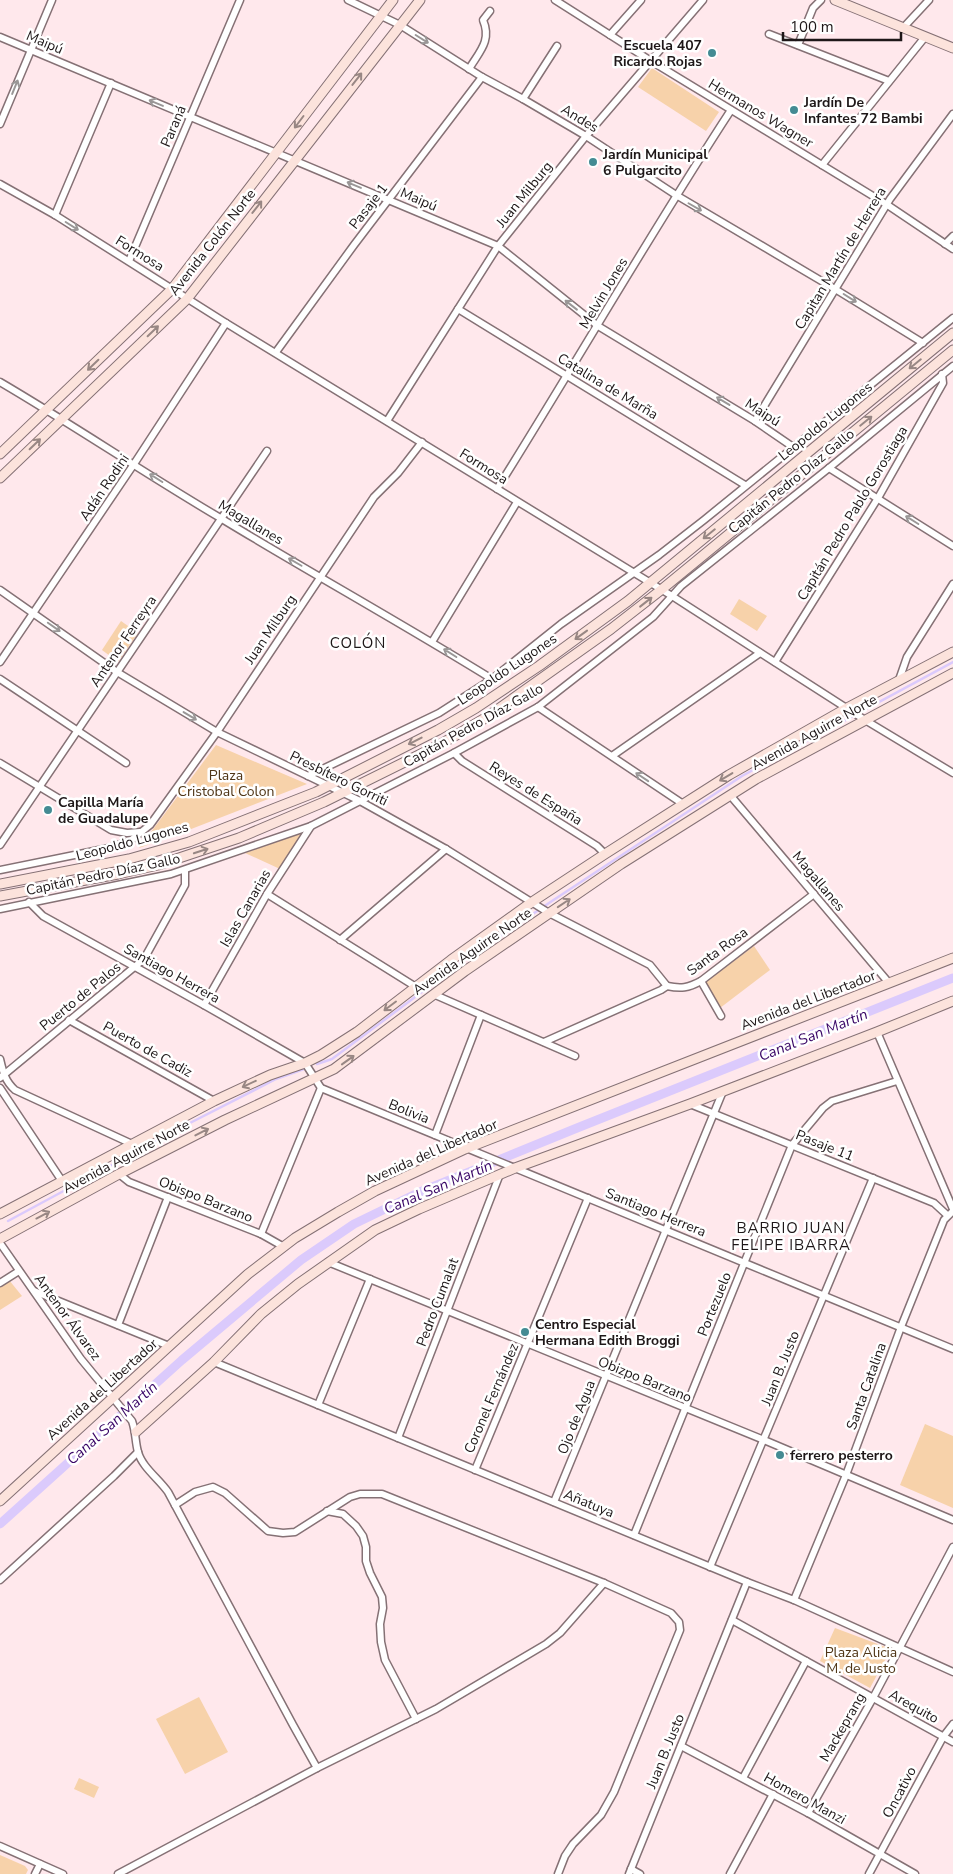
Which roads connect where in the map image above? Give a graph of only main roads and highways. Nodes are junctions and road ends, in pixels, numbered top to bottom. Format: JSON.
{"nodes":[{"id":1,"x":393,"y":0,"type":"edge"},
{"id":2,"x":420,"y":0,"type":"edge"},
{"id":3,"x":835,"y":0,"type":"edge"},
{"id":4,"x":953,"y":48,"type":"edge"},
{"id":5,"x":953,"y":334,"type":"edge"},
{"id":6,"x":953,"y":350,"type":"edge"},
{"id":7,"x":0,"y":454,"type":"edge"},
{"id":8,"x":0,"y":478,"type":"edge"},
{"id":9,"x":953,"y":652,"type":"edge"},
{"id":10,"x":953,"y":673,"type":"edge"},
{"id":11,"x":0,"y":884,"type":"edge"},
{"id":12,"x":0,"y":896,"type":"edge"},
{"id":13,"x":953,"y":958,"type":"edge"},
{"id":14,"x":953,"y":1001,"type":"edge"},
{"id":15,"x":0,"y":1214,"type":"edge"},
{"id":16,"x":0,"y":1238,"type":"edge"},
{"id":17,"x":136,"y":1432,"type":"road end"},
{"id":18,"x":0,"y":1501,"type":"edge"}],
"edges":[{"from":1,"to":7,"type":"main road","name":"Avenida Colón Norte","one_way":true},
{"from":8,"to":2,"type":"main road","name":"Avenida Colón Norte","one_way":true},
{"from":3,"to":4,"type":"main road"},
{"from":5,"to":11,"type":"main road","name":"Leopoldo Lugones","one_way":true},
{"from":12,"to":6,"type":"main road","name":"Leopoldo Lugones","one_way":true},
{"from":9,"to":15,"type":"main road","name":"Avenida Aguirre Norte","one_way":true},
{"from":16,"to":10,"type":"main road","name":"Avenida Aguirre Norte","one_way":true},
{"from":13,"to":18,"type":"main road","name":"Avenida del Libertador"},
{"from":14,"to":17,"type":"main road"}]}
